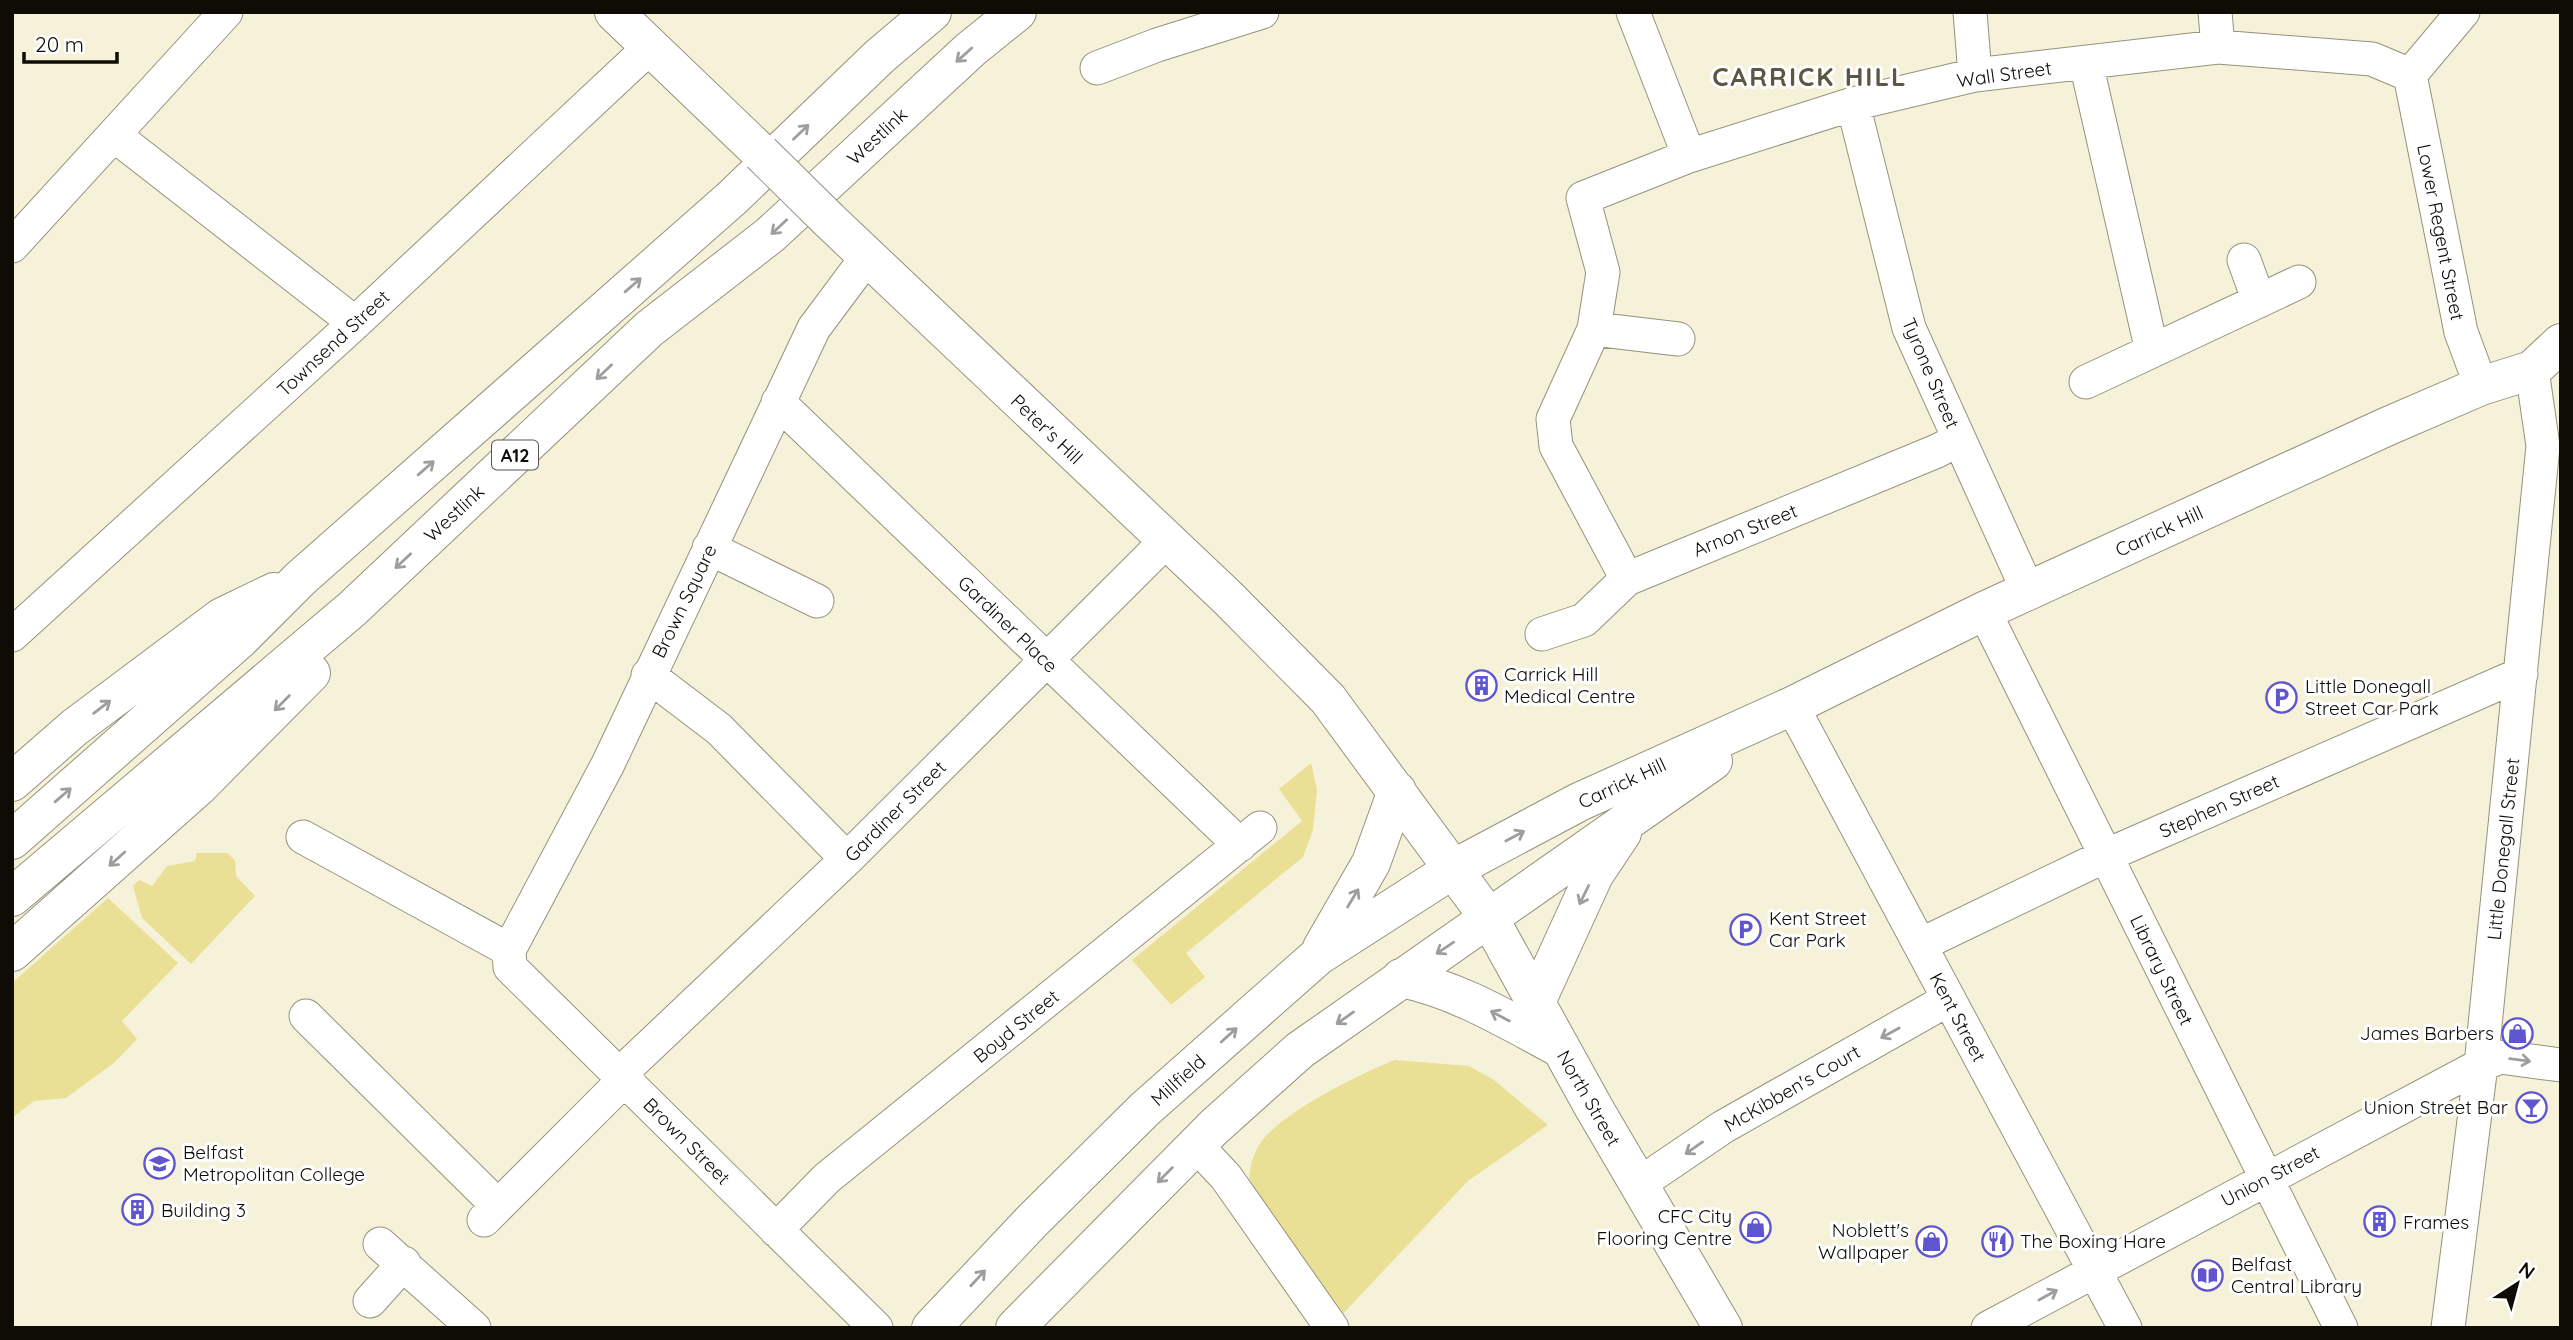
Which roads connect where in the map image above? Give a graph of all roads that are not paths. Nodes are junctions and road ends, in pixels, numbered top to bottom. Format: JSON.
{"nodes":[{"id":1,"x":226,"y":12,"type":"edge"},
{"id":2,"x":614,"y":12,"type":"edge"},
{"id":3,"x":932,"y":12,"type":"edge"},
{"id":4,"x":1017,"y":12,"type":"edge"},
{"id":5,"x":1262,"y":12,"type":"edge"},
{"id":6,"x":1633,"y":12,"type":"edge"},
{"id":7,"x":1970,"y":12,"type":"edge"},
{"id":8,"x":2216,"y":12,"type":"edge"},
{"id":9,"x":2463,"y":12,"type":"edge"},
{"id":10,"x":650,"y":47,"type":"junction"},
{"id":11,"x":2218,"y":47,"type":"junction"},
{"id":12,"x":2086,"y":63,"type":"junction"},
{"id":13,"x":2420,"y":65,"type":"junction"},
{"id":14,"x":1097,"y":68,"type":"dead end"},
{"id":15,"x":1975,"y":75,"type":"junction"},
{"id":16,"x":1853,"y":104,"type":"junction"},
{"id":17,"x":114,"y":135,"type":"junction"},
{"id":18,"x":1689,"y":156,"type":"junction"},
{"id":19,"x":12,"y":246,"type":"edge"},
{"id":20,"x":867,"y":257,"type":"junction"},
{"id":21,"x":2244,"y":260,"type":"dead end"},
{"id":22,"x":2299,"y":282,"type":"dead end"},
{"id":23,"x":2259,"y":301,"type":"junction"},
{"id":24,"x":355,"y":323,"type":"junction"},
{"id":25,"x":1594,"y":329,"type":"junction"},
{"id":26,"x":1678,"y":340,"type":"dead end"},
{"id":27,"x":2561,"y":343,"type":"edge"},
{"id":28,"x":2152,"y":351,"type":"junction"},
{"id":29,"x":2546,"y":371,"type":"edge"},
{"id":30,"x":2085,"y":382,"type":"dead end"},
{"id":31,"x":2481,"y":386,"type":"junction"},
{"id":32,"x":778,"y":402,"type":"junction"},
{"id":33,"x":1958,"y":440,"type":"junction"},
{"id":34,"x":1166,"y":541,"type":"junction"},
{"id":35,"x":709,"y":548,"type":"junction"},
{"id":36,"x":301,"y":578,"type":"junction"},
{"id":37,"x":1627,"y":579,"type":"junction"},
{"id":38,"x":2028,"y":591,"type":"junction"},
{"id":39,"x":817,"y":601,"type":"dead end"},
{"id":40,"x":352,"y":609,"type":"junction"},
{"id":41,"x":1984,"y":611,"type":"junction"},
{"id":42,"x":1542,"y":634,"type":"dead end"},
{"id":43,"x":12,"y":635,"type":"edge"},
{"id":44,"x":1046,"y":661,"type":"junction"},
{"id":45,"x":2521,"y":674,"type":"junction"},
{"id":46,"x":648,"y":675,"type":"junction"},
{"id":47,"x":1792,"y":706,"type":"junction"},
{"id":48,"x":12,"y":782,"type":"edge"},
{"id":49,"x":1398,"y":791,"type":"junction"},
{"id":50,"x":1633,"y":817,"type":"junction"},
{"id":51,"x":1250,"y":836,"type":"joint"},
{"id":52,"x":303,"y":837,"type":"dead end"},
{"id":53,"x":12,"y":840,"type":"edge"},
{"id":54,"x":2105,"y":856,"type":"junction"},
{"id":55,"x":847,"y":859,"type":"junction"},
{"id":56,"x":1455,"y":868,"type":"junction"},
{"id":57,"x":12,"y":898,"type":"edge"},
{"id":58,"x":1489,"y":918,"type":"junction"},
{"id":59,"x":1920,"y":945,"type":"junction"},
{"id":60,"x":509,"y":950,"type":"junction"},
{"id":61,"x":12,"y":952,"type":"edge"},
{"id":62,"x":1318,"y":956,"type":"junction"},
{"id":63,"x":1401,"y":978,"type":"junction"},
{"id":64,"x":1949,"y":999,"type":"junction"},
{"id":65,"x":1536,"y":1002,"type":"junction"},
{"id":66,"x":306,"y":1016,"type":"dead end"},
{"id":67,"x":1560,"y":1048,"type":"junction"},
{"id":68,"x":2481,"y":1065,"type":"junction"},
{"id":69,"x":2561,"y":1065,"type":"edge"},
{"id":70,"x":622,"y":1077,"type":"junction"},
{"id":71,"x":1196,"y":1144,"type":"junction"},
{"id":72,"x":2266,"y":1179,"type":"junction"},
{"id":73,"x":1639,"y":1184,"type":"junction"},
{"id":74,"x":776,"y":1230,"type":"junction"},
{"id":75,"x":2094,"y":1270,"type":"junction"},
{"id":76,"x":370,"y":1301,"type":"dead end"},
{"id":77,"x":474,"y":1328,"type":"edge"},
{"id":78,"x":876,"y":1328,"type":"edge"},
{"id":79,"x":931,"y":1328,"type":"edge"},
{"id":80,"x":1016,"y":1328,"type":"edge"},
{"id":81,"x":1332,"y":1328,"type":"edge"},
{"id":82,"x":1723,"y":1328,"type":"edge"},
{"id":83,"x":1988,"y":1328,"type":"edge"},
{"id":84,"x":2124,"y":1328,"type":"edge"},
{"id":85,"x":2341,"y":1328,"type":"edge"},
{"id":86,"x":2448,"y":1328,"type":"edge"}],
"edges":[{"from":1,"to":17,"type":"street"},
{"from":2,"to":10,"type":"main road","name":"Peter's Hill"},
{"from":36,"to":3,"type":"main road","number":"A12","one_way":true},
{"from":4,"to":40,"type":"main road","name":"Westlink","number":"A12","one_way":true},
{"from":5,"to":14,"type":"street"},
{"from":6,"to":18,"type":"street"},
{"from":7,"to":15,"type":"street"},
{"from":8,"to":11,"type":"street"},
{"from":9,"to":13,"type":"street"},
{"from":10,"to":20,"type":"main road","name":"Peter's Hill","bridge":true},
{"from":10,"to":24,"type":"street","name":"Townsend Street"},
{"from":11,"to":12,"type":"street","name":"Wall Street"},
{"from":11,"to":13,"type":"street","name":"Wall Street"},
{"from":12,"to":15,"type":"street","name":"Wall Street"},
{"from":12,"to":28,"type":"street"},
{"from":13,"to":31,"type":"street","name":"Lower Regent Street"},
{"from":15,"to":16,"type":"street","name":"Wall Street"},
{"from":16,"to":18,"type":"street","name":"Wall Street"},
{"from":16,"to":33,"type":"street","name":"Tyrone Street"},
{"from":17,"to":19,"type":"street"},
{"from":17,"to":24,"type":"street"},
{"from":18,"to":25,"type":"street","name":"Wall Street"},
{"from":20,"to":32,"type":"street","name":"Brown Square"},
{"from":20,"to":34,"type":"main road","name":"Peter's Hill"},
{"from":21,"to":23,"type":"street"},
{"from":22,"to":23,"type":"street"},
{"from":23,"to":28,"type":"street"},
{"from":24,"to":43,"type":"street","name":"Townsend Street"},
{"from":25,"to":26,"type":"street"},
{"from":25,"to":37,"type":"street"},
{"from":27,"to":29,"type":"main road","name":"Carrick Hill"},
{"from":28,"to":30,"type":"street"},
{"from":29,"to":31,"type":"main road","name":"Carrick Hill"},
{"from":29,"to":45,"type":"street","name":"Little Donegall Street"},
{"from":31,"to":38,"type":"main road","name":"Carrick Hill"},
{"from":32,"to":35,"type":"street","name":"Brown Square"},
{"from":32,"to":44,"type":"street","name":"Gardiner Place"},
{"from":33,"to":37,"type":"street","name":"Arnon Street"},
{"from":33,"to":38,"type":"street","name":"Tyrone Street"},
{"from":34,"to":44,"type":"street","name":"Gardiner Street"},
{"from":34,"to":49,"type":"main road","name":"Peter's Hill"},
{"from":35,"to":39,"type":"street"},
{"from":35,"to":46,"type":"street","name":"Brown Square"},
{"from":48,"to":36,"type":"main road","one_way":true},
{"from":53,"to":36,"type":"main road","number":"A12","one_way":true},
{"from":37,"to":42,"type":"street","name":"Arnon Street"},
{"from":38,"to":41,"type":"main road","name":"Carrick Hill"},
{"from":40,"to":57,"type":"main road","name":"Westlink","number":"A12"},
{"from":40,"to":61,"type":"main road","one_way":true},
{"from":41,"to":47,"type":"main road","name":"Carrick Hill"},
{"from":41,"to":54,"type":"street","name":"Library Street"},
{"from":44,"to":51,"type":"street","name":"Gardiner Place"},
{"from":44,"to":55,"type":"street","name":"Gardiner Street"},
{"from":45,"to":54,"type":"street","name":"Stephen Street"},
{"from":45,"to":68,"type":"street","name":"Little Donegall Street"},
{"from":46,"to":55,"type":"street"},
{"from":46,"to":60,"type":"street","name":"Brown Square"},
{"from":47,"to":50,"type":"main road","name":"Carrick Hill"},
{"from":56,"to":47,"type":"main road","name":"Carrick Hill","one_way":true},
{"from":47,"to":59,"type":"street","name":"Kent Street"},
{"from":49,"to":56,"type":"main road","name":"Peter's Hill"},
{"from":62,"to":49,"type":"main road","one_way":true},
{"from":50,"to":58,"type":"main road","name":"Carrick Hill"},
{"from":50,"to":65,"type":"main road","one_way":true},
{"from":51,"to":74,"type":"street","name":"Boyd Street"},
{"from":52,"to":60,"type":"street"},
{"from":54,"to":59,"type":"street","name":"Stephen Street"},
{"from":54,"to":72,"type":"street","name":"Library Street"},
{"from":55,"to":70,"type":"street","name":"Gardiner Street"},
{"from":56,"to":58,"type":"main road","name":"North Street"},
{"from":56,"to":62,"type":"main road","name":"Millfield"},
{"from":58,"to":63,"type":"main road","one_way":true},
{"from":58,"to":65,"type":"main road","name":"North Street"},
{"from":59,"to":64,"type":"street","name":"Kent Street"},
{"from":60,"to":70,"type":"street","name":"Brown Street"},
{"from":79,"to":62,"type":"main road","name":"Millfield","one_way":true},
{"from":67,"to":63,"type":"main road","one_way":true},
{"from":63,"to":71,"type":"main road","one_way":true},
{"from":64,"to":73,"type":"street","name":"McKibben's Court","one_way":true},
{"from":64,"to":75,"type":"street","name":"Kent Street"},
{"from":65,"to":67,"type":"main road","name":"North Street"},
{"from":66,"to":70,"type":"street","name":"Gardiner Street"},
{"from":67,"to":73,"type":"main road","name":"North Street"},
{"from":68,"to":69,"type":"street","name":"Union Street","one_way":true},
{"from":68,"to":72,"type":"street","name":"Union Street"},
{"from":68,"to":86,"type":"street","name":"Little Donegall Street"},
{"from":70,"to":74,"type":"street","name":"Brown Street"},
{"from":71,"to":80,"type":"main road","one_way":true},
{"from":71,"to":81,"type":"street"},
{"from":72,"to":75,"type":"street","name":"Union Street"},
{"from":72,"to":85,"type":"street","name":"Library Street"},
{"from":73,"to":82,"type":"main road","name":"North Street"},
{"from":74,"to":78,"type":"street","name":"Brown Street"},
{"from":83,"to":75,"type":"street","name":"Union Street","one_way":true},
{"from":75,"to":84,"type":"street","name":"Kent Street"},
{"from":76,"to":77,"type":"street"}]}
